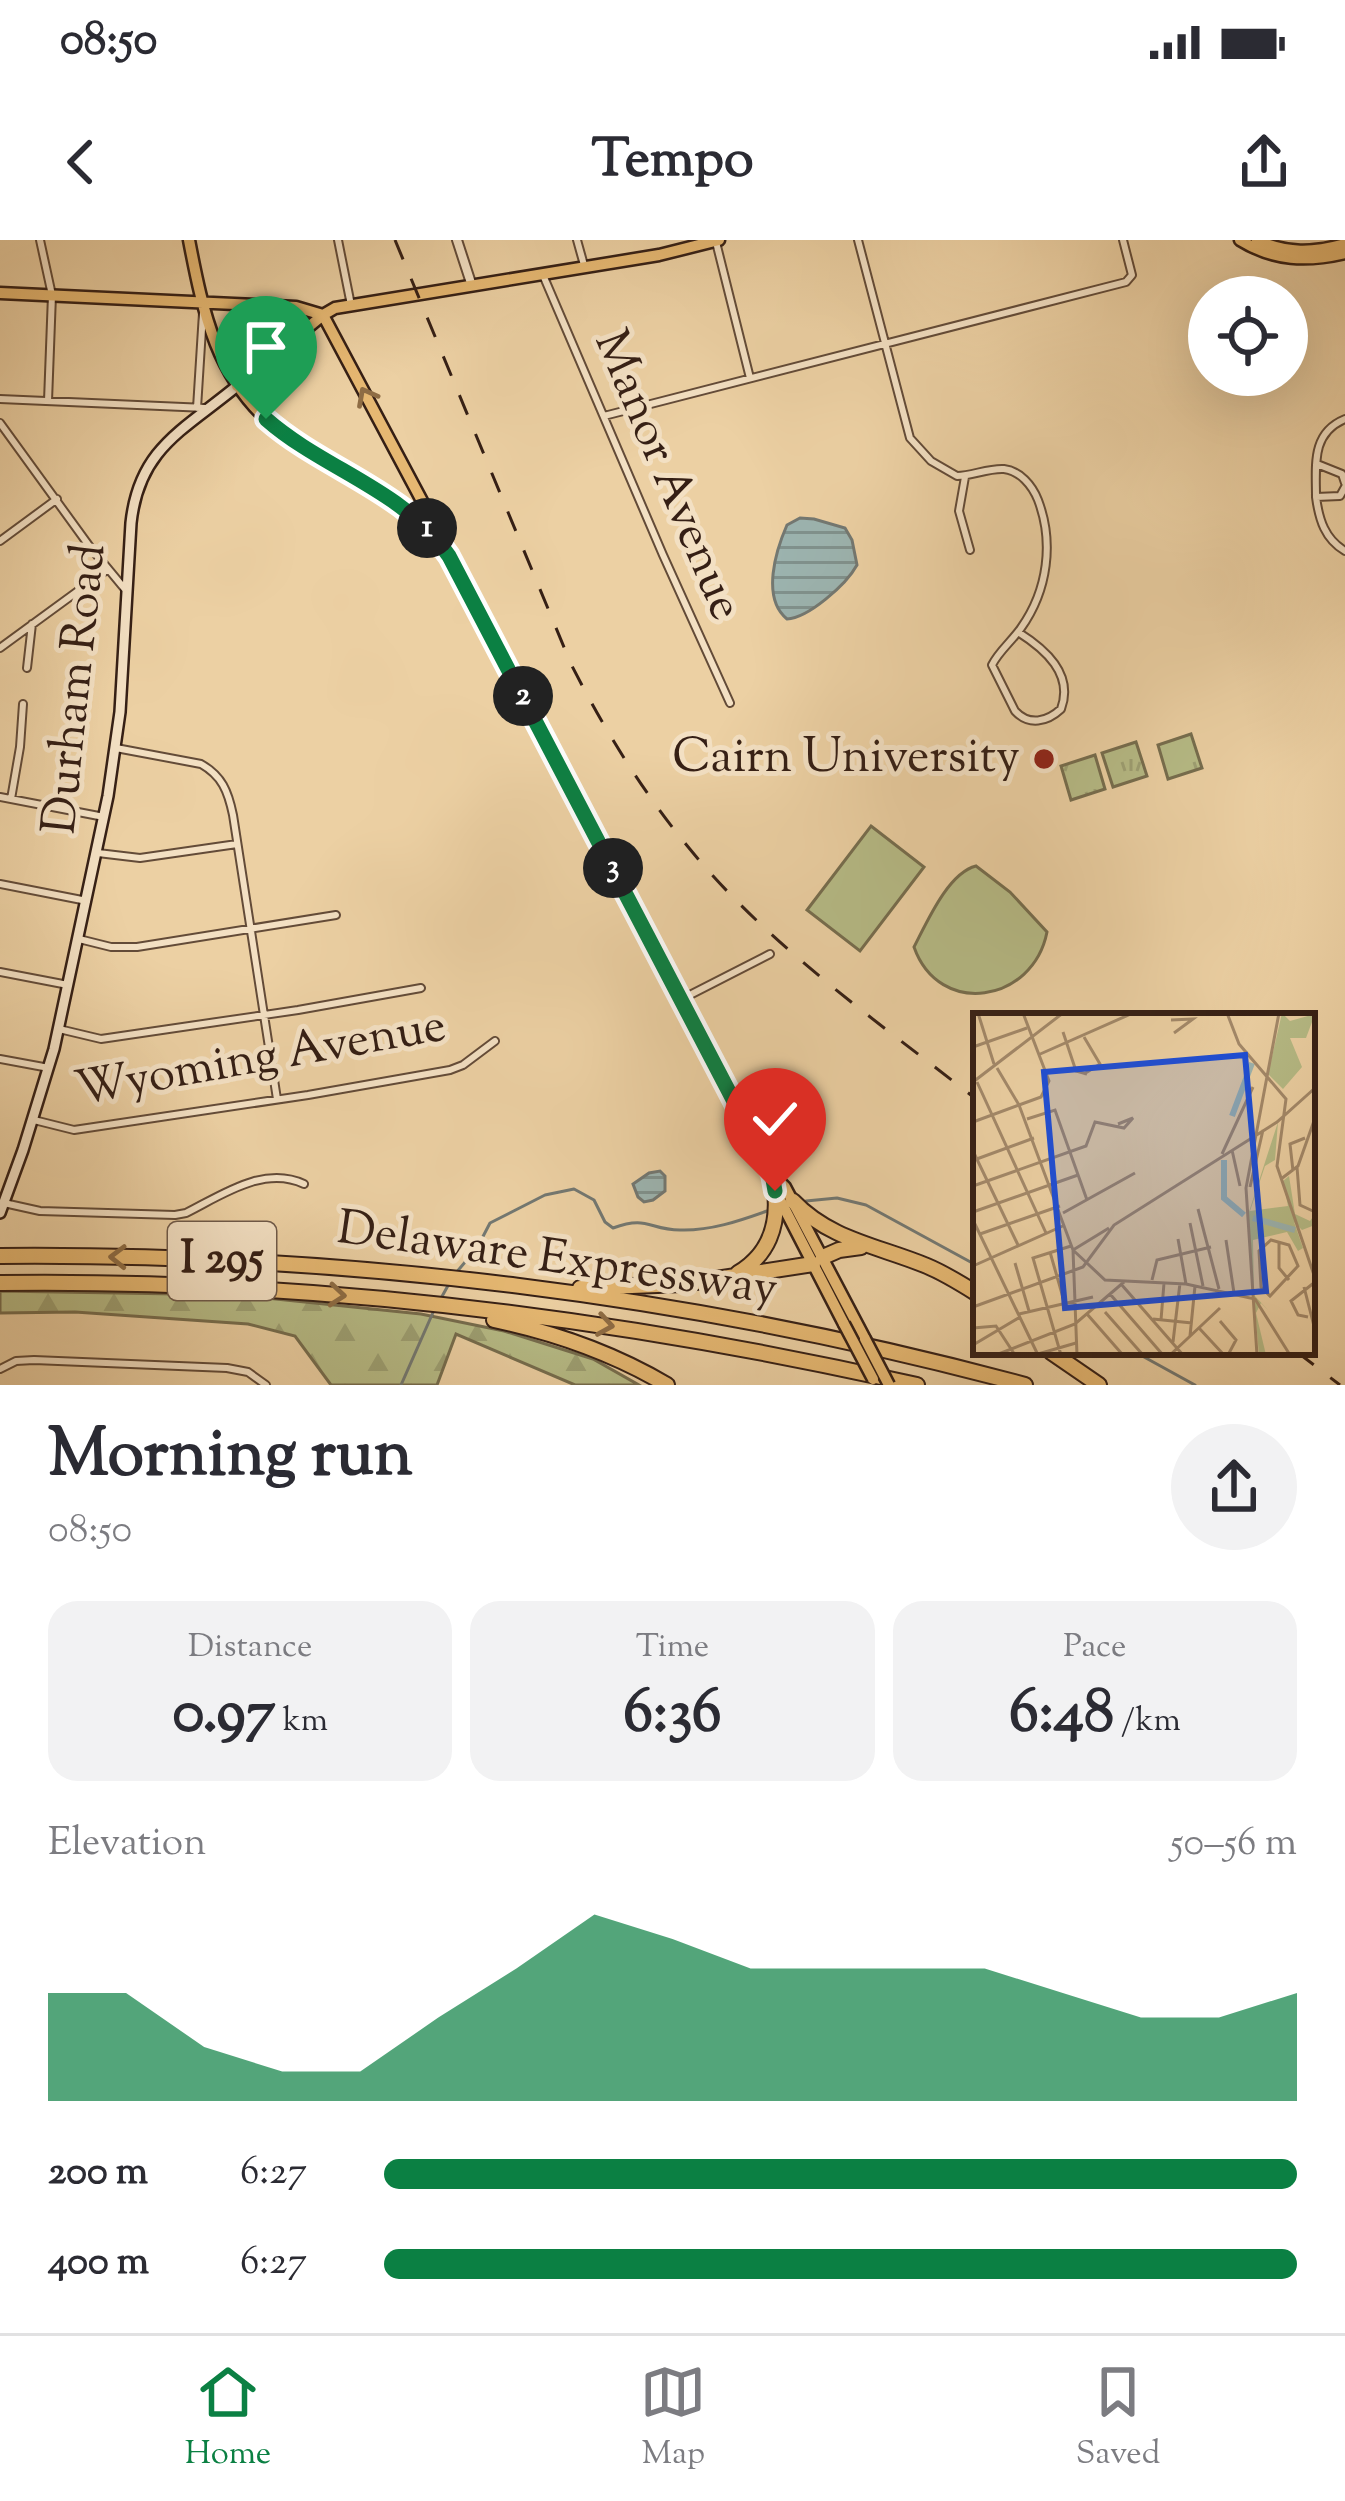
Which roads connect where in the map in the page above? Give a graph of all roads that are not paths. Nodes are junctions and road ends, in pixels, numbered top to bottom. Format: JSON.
{"nodes":[{"id":1,"x":40,"y":240,"type":"edge"},
{"id":2,"x":189,"y":240,"type":"edge"},
{"id":3,"x":338,"y":240,"type":"edge"},
{"id":4,"x":457,"y":240,"type":"edge"},
{"id":5,"x":577,"y":240,"type":"edge"},
{"id":6,"x":717,"y":240,"type":"edge"},
{"id":7,"x":858,"y":240,"type":"edge"},
{"id":8,"x":1124,"y":240,"type":"edge"},
{"id":9,"x":1240,"y":240,"type":"edge"},
{"id":10,"x":1257,"y":240,"type":"edge"},
{"id":11,"x":1345,"y":249,"type":"edge"},
{"id":12,"x":585,"y":268,"type":"junction"},
{"id":13,"x":543,"y":275,"type":"junction"},
{"id":14,"x":472,"y":286,"type":"junction"},
{"id":15,"x":0,"y":293,"type":"edge"},
{"id":16,"x":52,"y":295,"type":"junction"},
{"id":17,"x":352,"y":305,"type":"junction"},
{"id":18,"x":202,"y":306,"type":"junction"},
{"id":19,"x":323,"y":315,"type":"junction"},
{"id":20,"x":884,"y":344,"type":"junction"},
{"id":21,"x":749,"y":378,"type":"junction"},
{"id":22,"x":237,"y":386,"type":"junction"},
{"id":23,"x":0,"y":399,"type":"edge"},
{"id":24,"x":48,"y":400,"type":"junction"},
{"id":25,"x":201,"y":412,"type":"junction"},
{"id":26,"x":604,"y":416,"type":"junction"},
{"id":27,"x":1345,"y":419,"type":"edge"},
{"id":28,"x":0,"y":423,"type":"edge"},
{"id":29,"x":1317,"y":464,"type":"junction"},
{"id":30,"x":964,"y":477,"type":"junction"},
{"id":31,"x":1345,"y":485,"type":"edge"},
{"id":32,"x":1316,"y":497,"type":"junction"},
{"id":33,"x":57,"y":500,"type":"junction"},
{"id":34,"x":0,"y":542,"type":"edge"},
{"id":35,"x":441,"y":544,"type":"junction"},
{"id":36,"x":970,"y":550,"type":"dead end"},
{"id":37,"x":1345,"y":551,"type":"edge"},
{"id":38,"x":108,"y":569,"type":"junction"},
{"id":39,"x":127,"y":591,"type":"junction"},
{"id":40,"x":32,"y":624,"type":"junction"},
{"id":41,"x":1018,"y":632,"type":"junction"},
{"id":42,"x":0,"y":647,"type":"edge"},
{"id":43,"x":26,"y":668,"type":"dead end"},
{"id":44,"x":730,"y":703,"type":"dead end"},
{"id":45,"x":23,"y":704,"type":"dead end"},
{"id":46,"x":116,"y":748,"type":"junction"},
{"id":47,"x":0,"y":796,"type":"edge"},
{"id":48,"x":10,"y":799,"type":"junction"},
{"id":49,"x":104,"y":817,"type":"junction"},
{"id":50,"x":237,"y":844,"type":"junction"},
{"id":51,"x":97,"y":852,"type":"junction"},
{"id":52,"x":0,"y":884,"type":"edge"},
{"id":53,"x":86,"y":901,"type":"junction"},
{"id":54,"x":336,"y":915,"type":"dead end"},
{"id":55,"x":250,"y":929,"type":"junction"},
{"id":56,"x":78,"y":939,"type":"junction"},
{"id":57,"x":770,"y":954,"type":"dead end"},
{"id":58,"x":0,"y":972,"type":"edge"},
{"id":59,"x":68,"y":985,"type":"junction"},
{"id":60,"x":421,"y":988,"type":"dead end"},
{"id":61,"x":681,"y":1000,"type":"junction"},
{"id":62,"x":263,"y":1015,"type":"junction"},
{"id":63,"x":59,"y":1029,"type":"junction"},
{"id":64,"x":495,"y":1041,"type":"dead end"},
{"id":65,"x":0,"y":1059,"type":"edge"},
{"id":66,"x":49,"y":1068,"type":"junction"},
{"id":67,"x":277,"y":1100,"type":"junction"},
{"id":68,"x":33,"y":1120,"type":"junction"},
{"id":69,"x":772,"y":1174,"type":"junction"},
{"id":70,"x":304,"y":1184,"type":"dead end"},
{"id":71,"x":775,"y":1191,"type":"junction"},
{"id":72,"x":793,"y":1202,"type":"junction"},
{"id":73,"x":2,"y":1208,"type":"edge"},
{"id":74,"x":872,"y":1248,"type":"junction"},
{"id":75,"x":0,"y":1256,"type":"edge"},
{"id":76,"x":818,"y":1261,"type":"junction"},
{"id":77,"x":729,"y":1278,"type":"junction"},
{"id":78,"x":0,"y":1282,"type":"edge"},
{"id":79,"x":520,"y":1287,"type":"junction"},
{"id":80,"x":973,"y":1291,"type":"edge"},
{"id":81,"x":447,"y":1308,"type":"junction"},
{"id":82,"x":1056,"y":1355,"type":"edge"},
{"id":83,"x":0,"y":1369,"type":"edge"},
{"id":84,"x":266,"y":1385,"type":"edge"},
{"id":85,"x":667,"y":1385,"type":"edge"},
{"id":86,"x":876,"y":1385,"type":"edge"},
{"id":87,"x":889,"y":1385,"type":"edge"},
{"id":88,"x":916,"y":1385,"type":"edge"},
{"id":89,"x":1025,"y":1385,"type":"edge"},
{"id":90,"x":1099,"y":1385,"type":"edge"}],
"edges":[{"from":1,"to":16,"type":"street"},
{"from":2,"to":18,"type":"main road"},
{"from":3,"to":17,"type":"street"},
{"from":4,"to":14,"type":"street"},
{"from":5,"to":12,"type":"street"},
{"from":6,"to":12,"type":"main road"},
{"from":6,"to":21,"type":"street"},
{"from":7,"to":20,"type":"street"},
{"from":8,"to":20,"type":"street"},
{"from":9,"to":11,"type":"main road"},
{"from":10,"to":11,"type":"main road"},
{"from":12,"to":13,"type":"main road"},
{"from":13,"to":14,"type":"main road"},
{"from":13,"to":26,"type":"street","name":"Manor Avenue"},
{"from":14,"to":17,"type":"main road"},
{"from":15,"to":16,"type":"main road"},
{"from":16,"to":18,"type":"main road"},
{"from":16,"to":24,"type":"street"},
{"from":17,"to":19,"type":"main road"},
{"from":18,"to":19,"type":"main road"},
{"from":18,"to":22,"type":"main road"},
{"from":18,"to":25,"type":"street"},
{"from":19,"to":22,"type":"main road","name":"Durham Road"},
{"from":35,"to":19,"type":"main road","one_way":true},
{"from":20,"to":21,"type":"street"},
{"from":20,"to":30,"type":"street"},
{"from":21,"to":26,"type":"street"},
{"from":22,"to":25,"type":"main road","name":"Durham Road"},
{"from":22,"to":35,"type":"main road"},
{"from":23,"to":24,"type":"street"},
{"from":24,"to":25,"type":"street"},
{"from":25,"to":39,"type":"main road","name":"Durham Road"},
{"from":26,"to":44,"type":"street","name":"Manor Avenue"},
{"from":27,"to":29,"type":"street"},
{"from":28,"to":33,"type":"street"},
{"from":29,"to":31,"type":"street"},
{"from":29,"to":32,"type":"street"},
{"from":30,"to":36,"type":"street"},
{"from":30,"to":41,"type":"street"},
{"from":31,"to":32,"type":"street"},
{"from":32,"to":37,"type":"street"},
{"from":33,"to":34,"type":"street"},
{"from":33,"to":38,"type":"street"},
{"from":35,"to":61,"type":"main road"},
{"from":38,"to":39,"type":"street"},
{"from":38,"to":40,"type":"street"},
{"from":39,"to":46,"type":"main road","name":"Durham Road"},
{"from":40,"to":42,"type":"street"},
{"from":40,"to":43,"type":"street"},
{"from":41,"to":41,"type":"street"},
{"from":45,"to":48,"type":"street"},
{"from":46,"to":49,"type":"main road","name":"Durham Road"},
{"from":46,"to":50,"type":"street"},
{"from":47,"to":48,"type":"street"},
{"from":48,"to":49,"type":"street"},
{"from":49,"to":51,"type":"main road","name":"Durham Road"},
{"from":50,"to":51,"type":"street"},
{"from":50,"to":55,"type":"street"},
{"from":51,"to":53,"type":"main road","name":"Durham Road"},
{"from":52,"to":53,"type":"street"},
{"from":53,"to":56,"type":"main road","name":"Durham Road"},
{"from":54,"to":55,"type":"street"},
{"from":55,"to":56,"type":"street"},
{"from":55,"to":62,"type":"street"},
{"from":56,"to":59,"type":"main road","name":"Durham Road"},
{"from":57,"to":61,"type":"street"},
{"from":58,"to":59,"type":"street"},
{"from":59,"to":63,"type":"main road","name":"Durham Road"},
{"from":60,"to":62,"type":"street"},
{"from":61,"to":69,"type":"main road"},
{"from":62,"to":63,"type":"street"},
{"from":62,"to":67,"type":"street"},
{"from":63,"to":66,"type":"main road","name":"Durham Road"},
{"from":64,"to":67,"type":"street","name":"Wyoming Avenue"},
{"from":65,"to":66,"type":"street"},
{"from":66,"to":68,"type":"main road","name":"Durham Road"},
{"from":67,"to":68,"type":"street","name":"Wyoming Avenue"},
{"from":68,"to":73,"type":"main road","name":"Durham Road"},
{"from":69,"to":71,"type":"main road"},
{"from":69,"to":72,"type":"main road"},
{"from":70,"to":73,"type":"street"},
{"from":71,"to":76,"type":"main road"},
{"from":71,"to":77,"type":"highway"},
{"from":72,"to":74,"type":"highway"},
{"from":72,"to":76,"type":"main road"},
{"from":74,"to":76,"type":"highway"},
{"from":74,"to":80,"type":"highway"},
{"from":79,"to":75,"type":"highway","name":"Delaware Expressway","number":"I 295","one_way":true},
{"from":76,"to":77,"type":"highway"},
{"from":76,"to":86,"type":"main road","bridge":true},
{"from":76,"to":87,"type":"main road","bridge":true},
{"from":77,"to":79,"type":"highway"},
{"from":78,"to":81,"type":"highway","name":"Delaware Expressway","number":"I 295","one_way":true},
{"from":79,"to":89,"type":"highway","name":"Delaware Expressway","number":"I 295"},
{"from":81,"to":85,"type":"highway"},
{"from":81,"to":88,"type":"highway","name":"Delaware Expressway","one_way":true},
{"from":82,"to":90,"type":"highway"},
{"from":83,"to":84,"type":"street"}]}
